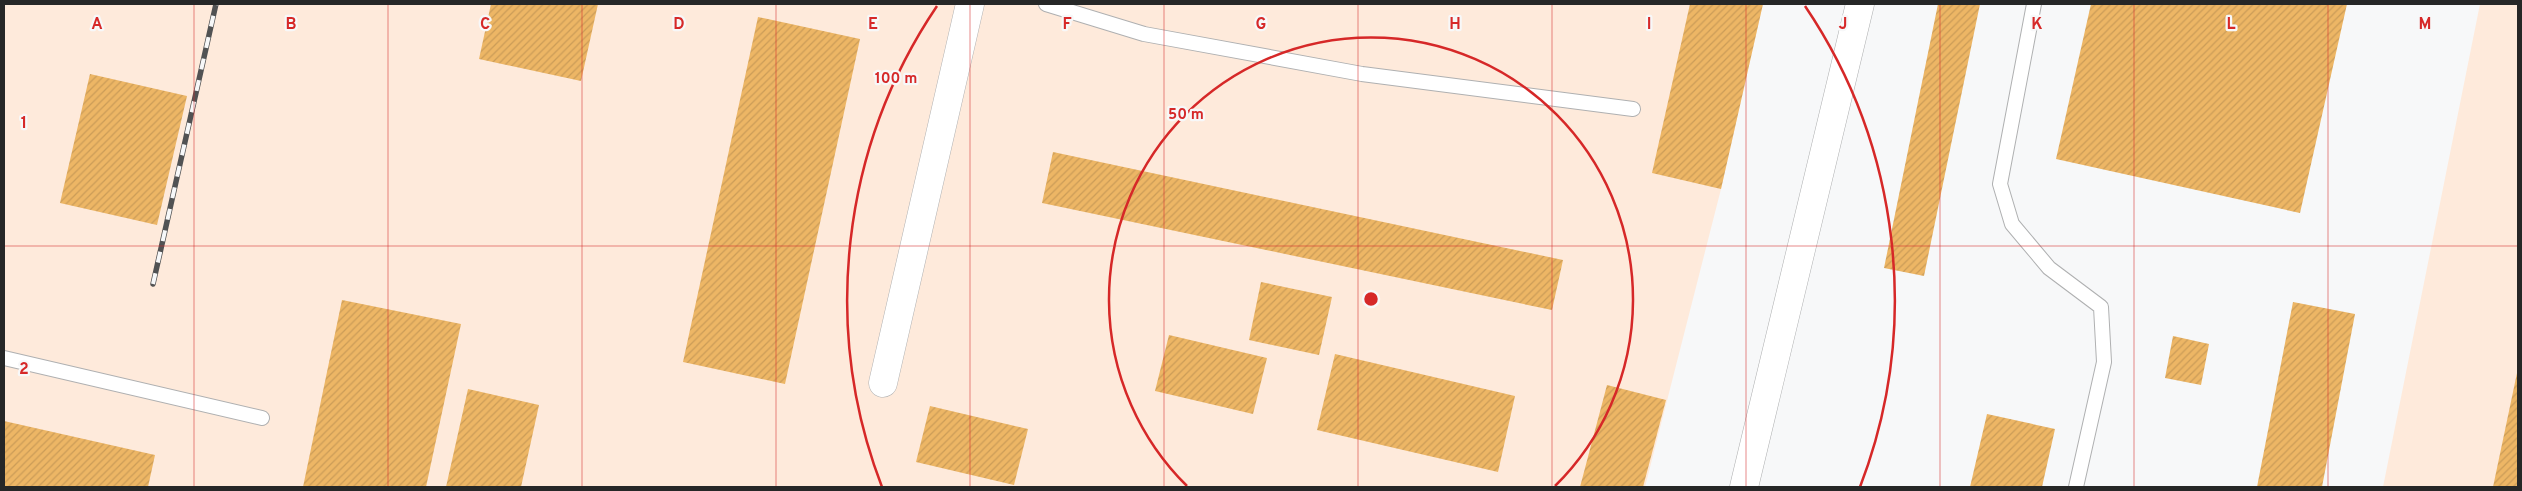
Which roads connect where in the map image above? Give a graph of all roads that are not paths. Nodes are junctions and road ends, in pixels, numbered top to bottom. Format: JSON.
{"nodes":[{"id":1,"x":970,"y":4,"type":"edge"},
{"id":2,"x":1046,"y":4,"type":"edge"},
{"id":3,"x":1860,"y":4,"type":"edge"},
{"id":4,"x":2034,"y":4,"type":"edge"},
{"id":5,"x":1633,"y":110,"type":"dead end"},
{"id":6,"x":4,"y":358,"type":"edge"},
{"id":7,"x":883,"y":383,"type":"dead end"},
{"id":8,"x":262,"y":418,"type":"dead end"},
{"id":9,"x":1744,"y":487,"type":"edge"},
{"id":10,"x":2076,"y":487,"type":"edge"}],
"edges":[{"from":1,"to":7,"type":"street"},
{"from":2,"to":5,"type":"lane"},
{"from":3,"to":9,"type":"street"},
{"from":4,"to":10,"type":"lane"},
{"from":6,"to":8,"type":"lane"}]}
